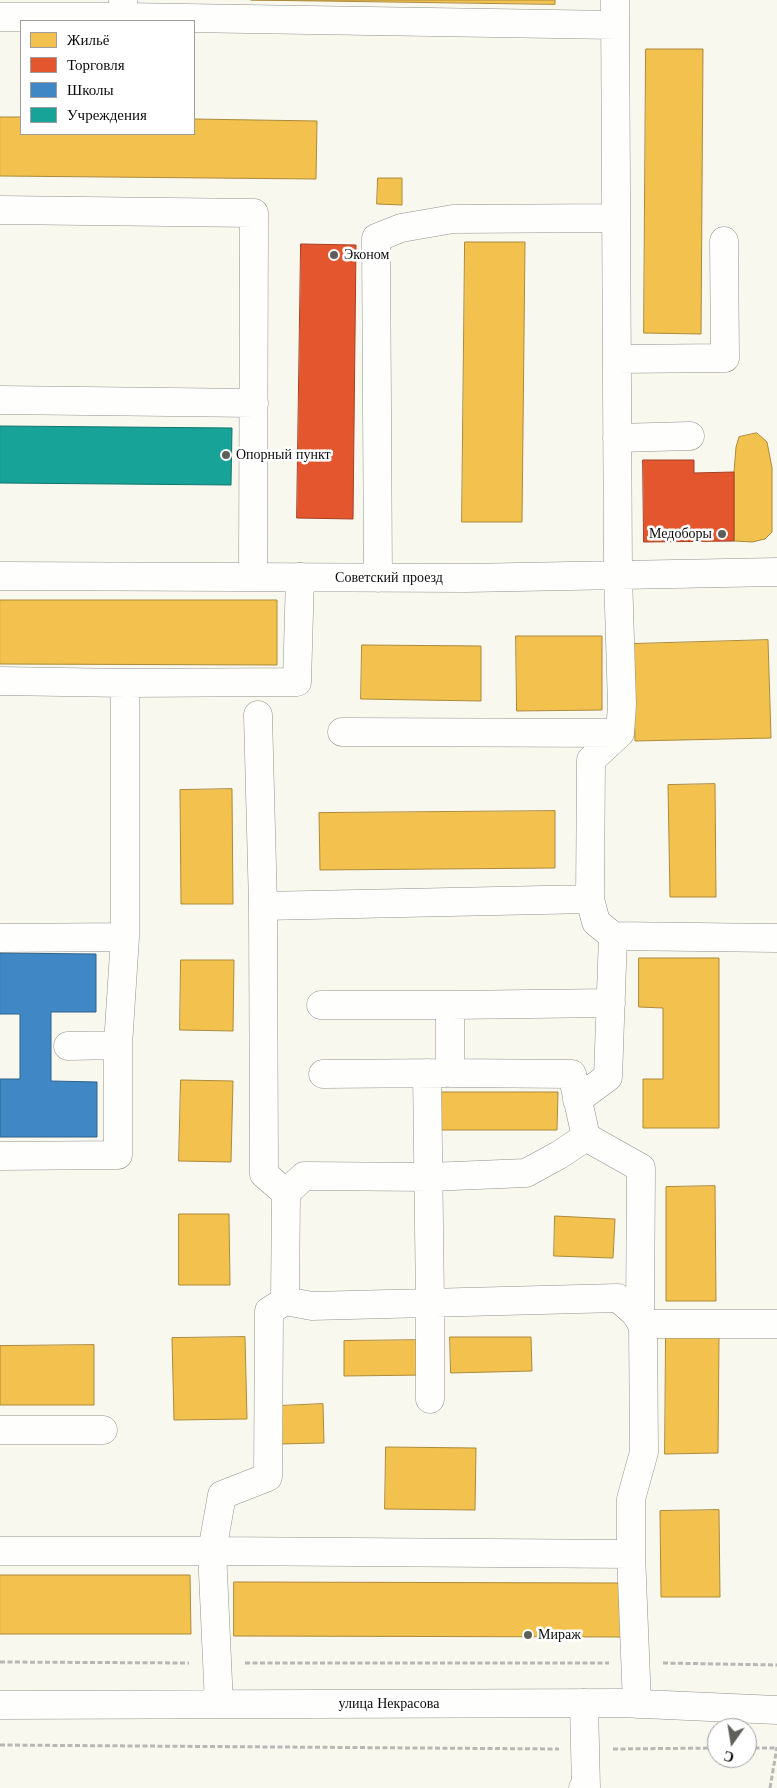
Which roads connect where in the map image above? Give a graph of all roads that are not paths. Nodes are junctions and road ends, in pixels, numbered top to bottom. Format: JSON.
{"nodes":[{"id":1,"x":123,"y":9,"type":"edge"},
{"id":2,"x":615,"y":12,"type":"edge"},
{"id":3,"x":0,"y":17,"type":"edge"},
{"id":4,"x":0,"y":210,"type":"edge"},
{"id":5,"x":616,"y":218,"type":"junction"},
{"id":6,"x":724,"y":241,"type":"dead end"},
{"id":7,"x":617,"y":359,"type":"junction"},
{"id":8,"x":0,"y":400,"type":"edge"},
{"id":9,"x":254,"y":402,"type":"junction"},
{"id":10,"x":690,"y":436,"type":"dead end"},
{"id":11,"x":617,"y":438,"type":"junction"},
{"id":12,"x":777,"y":572,"type":"edge"},
{"id":13,"x":0,"y":576,"type":"edge"},
{"id":14,"x":618,"y":576,"type":"junction"},
{"id":15,"x":253,"y":577,"type":"junction"},
{"id":16,"x":300,"y":578,"type":"junction"},
{"id":17,"x":378,"y":578,"type":"junction"},
{"id":18,"x":0,"y":681,"type":"edge"},
{"id":19,"x":125,"y":683,"type":"junction"},
{"id":20,"x":258,"y":715,"type":"dead end"},
{"id":21,"x":342,"y":732,"type":"dead end"},
{"id":22,"x":620,"y":733,"type":"junction"},
{"id":23,"x":590,"y":900,"type":"junction"},
{"id":24,"x":263,"y":906,"type":"junction"},
{"id":25,"x":613,"y":936,"type":"junction"},
{"id":26,"x":125,"y":937,"type":"junction"},
{"id":27,"x":0,"y":938,"type":"edge"},
{"id":28,"x":777,"y":938,"type":"edge"},
{"id":29,"x":611,"y":1003,"type":"junction"},
{"id":30,"x":321,"y":1005,"type":"dead end"},
{"id":31,"x":450,"y":1005,"type":"junction"},
{"id":32,"x":118,"y":1045,"type":"junction"},
{"id":33,"x":68,"y":1046,"type":"dead end"},
{"id":34,"x":438,"y":1073,"type":"junction"},
{"id":35,"x":323,"y":1074,"type":"dead end"},
{"id":36,"x":577,"y":1100,"type":"junction"},
{"id":37,"x":586,"y":1137,"type":"junction"},
{"id":38,"x":0,"y":1156,"type":"edge"},
{"id":39,"x":429,"y":1177,"type":"junction"},
{"id":40,"x":286,"y":1193,"type":"junction"},
{"id":41,"x":285,"y":1301,"type":"junction"},
{"id":42,"x":430,"y":1303,"type":"junction"},
{"id":43,"x":642,"y":1322,"type":"junction"},
{"id":44,"x":777,"y":1324,"type":"edge"},
{"id":45,"x":430,"y":1399,"type":"dead end"},
{"id":46,"x":0,"y":1430,"type":"edge"},
{"id":47,"x":103,"y":1430,"type":"dead end"},
{"id":48,"x":0,"y":1551,"type":"edge"},
{"id":49,"x":212,"y":1551,"type":"junction"},
{"id":50,"x":631,"y":1554,"type":"junction"},
{"id":51,"x":584,"y":1703,"type":"junction"},
{"id":52,"x":219,"y":1704,"type":"junction"},
{"id":53,"x":636,"y":1704,"type":"junction"},
{"id":54,"x":0,"y":1705,"type":"edge"},
{"id":55,"x":777,"y":1710,"type":"edge"},
{"id":56,"x":583,"y":1788,"type":"edge"}],
"edges":[{"from":1,"to":2,"type":"street"},
{"from":1,"to":3,"type":"street"},
{"from":2,"to":5,"type":"street"},
{"from":4,"to":9,"type":"street"},
{"from":5,"to":7,"type":"street"},
{"from":5,"to":17,"type":"street"},
{"from":6,"to":7,"type":"street"},
{"from":7,"to":11,"type":"street"},
{"from":8,"to":9,"type":"street"},
{"from":9,"to":15,"type":"street"},
{"from":10,"to":11,"type":"street"},
{"from":11,"to":14,"type":"street"},
{"from":12,"to":14,"type":"street","name":"Советский проезд"},
{"from":13,"to":15,"type":"street","name":"Советский проезд"},
{"from":14,"to":17,"type":"street","name":"Советский проезд"},
{"from":14,"to":22,"type":"street"},
{"from":15,"to":16,"type":"street","name":"Советский проезд"},
{"from":16,"to":17,"type":"street","name":"Советский проезд"},
{"from":16,"to":19,"type":"street"},
{"from":18,"to":19,"type":"street"},
{"from":19,"to":26,"type":"street"},
{"from":20,"to":24,"type":"street"},
{"from":21,"to":22,"type":"street"},
{"from":22,"to":23,"type":"street"},
{"from":23,"to":24,"type":"street"},
{"from":23,"to":25,"type":"street"},
{"from":24,"to":40,"type":"street"},
{"from":25,"to":28,"type":"street"},
{"from":25,"to":29,"type":"street"},
{"from":26,"to":27,"type":"street"},
{"from":26,"to":32,"type":"street"},
{"from":29,"to":31,"type":"street"},
{"from":29,"to":36,"type":"street"},
{"from":30,"to":31,"type":"street"},
{"from":31,"to":34,"type":"street"},
{"from":32,"to":33,"type":"street"},
{"from":32,"to":38,"type":"street"},
{"from":34,"to":35,"type":"street"},
{"from":34,"to":36,"type":"street"},
{"from":34,"to":39,"type":"street"},
{"from":36,"to":37,"type":"street"},
{"from":37,"to":39,"type":"street"},
{"from":37,"to":43,"type":"street"},
{"from":39,"to":40,"type":"street"},
{"from":39,"to":42,"type":"street"},
{"from":40,"to":41,"type":"street"},
{"from":41,"to":42,"type":"street"},
{"from":41,"to":49,"type":"street"},
{"from":42,"to":43,"type":"street"},
{"from":42,"to":45,"type":"street"},
{"from":43,"to":44,"type":"street"},
{"from":43,"to":50,"type":"street"},
{"from":46,"to":47,"type":"street"},
{"from":48,"to":49,"type":"street"},
{"from":49,"to":50,"type":"street"},
{"from":49,"to":52,"type":"street"},
{"from":50,"to":53,"type":"street"},
{"from":51,"to":52,"type":"street","name":"улица Некрасова"},
{"from":51,"to":53,"type":"street","name":"улица Некрасова"},
{"from":51,"to":56,"type":"street"},
{"from":52,"to":54,"type":"street","name":"улица Некрасова"},
{"from":53,"to":55,"type":"street","name":"улица Некрасова"}]}
